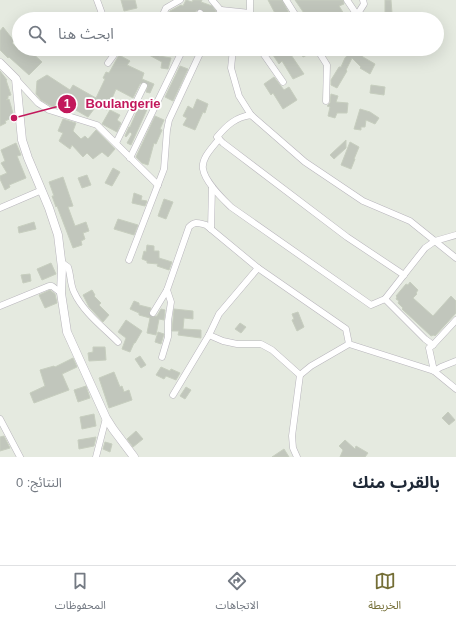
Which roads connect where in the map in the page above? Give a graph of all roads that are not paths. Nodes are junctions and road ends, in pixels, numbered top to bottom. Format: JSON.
{"nodes":[{"id":1,"x":97,"y":0,"type":"edge"},
{"id":2,"x":180,"y":0,"type":"edge"},
{"id":3,"x":212,"y":0,"type":"edge"},
{"id":4,"x":250,"y":0,"type":"edge"},
{"id":5,"x":286,"y":0,"type":"edge"},
{"id":6,"x":347,"y":0,"type":"edge"},
{"id":7,"x":363,"y":0,"type":"edge"},
{"id":8,"x":221,"y":10,"type":"joint"},
{"id":9,"x":101,"y":12,"type":"edge"},
{"id":10,"x":164,"y":12,"type":"edge"},
{"id":11,"x":231,"y":12,"type":"edge"},
{"id":12,"x":250,"y":12,"type":"edge"},
{"id":13,"x":294,"y":12,"type":"edge"},
{"id":14,"x":356,"y":12,"type":"edge"},
{"id":15,"x":358,"y":12,"type":"edge"},
{"id":16,"x":113,"y":56,"type":"edge"},
{"id":17,"x":180,"y":56,"type":"edge"},
{"id":18,"x":199,"y":56,"type":"edge"},
{"id":19,"x":232,"y":56,"type":"edge"},
{"id":20,"x":265,"y":56,"type":"edge"},
{"id":21,"x":321,"y":56,"type":"edge"},
{"id":22,"x":0,"y":62,"type":"edge"},
{"id":23,"x":108,"y":63,"type":"dead end"},
{"id":24,"x":16,"y":79,"type":"junction"},
{"id":25,"x":283,"y":82,"type":"dead end"},
{"id":26,"x":144,"y":86,"type":"dead end"},
{"id":27,"x":326,"y":101,"type":"dead end"},
{"id":28,"x":251,"y":115,"type":"junction"},
{"id":29,"x":219,"y":139,"type":"junction"},
{"id":30,"x":116,"y":143,"type":"junction"},
{"id":31,"x":130,"y":158,"type":"junction"},
{"id":32,"x":158,"y":184,"type":"junction"},
{"id":33,"x":212,"y":187,"type":"junction"},
{"id":34,"x":42,"y":190,"type":"junction"},
{"id":35,"x":0,"y":208,"type":"edge"},
{"id":36,"x":211,"y":229,"type":"junction"},
{"id":37,"x":456,"y":235,"type":"edge"},
{"id":38,"x":435,"y":241,"type":"junction"},
{"id":39,"x":456,"y":258,"type":"edge"},
{"id":40,"x":130,"y":260,"type":"dead end"},
{"id":41,"x":61,"y":262,"type":"junction"},
{"id":42,"x":258,"y":268,"type":"junction"},
{"id":43,"x":404,"y":275,"type":"junction"},
{"id":44,"x":167,"y":290,"type":"junction"},
{"id":45,"x":61,"y":293,"type":"junction"},
{"id":46,"x":385,"y":300,"type":"junction"},
{"id":47,"x":0,"y":306,"type":"edge"},
{"id":48,"x":153,"y":313,"type":"dead end"},
{"id":49,"x":456,"y":320,"type":"edge"},
{"id":50,"x":209,"y":335,"type":"junction"},
{"id":51,"x":118,"y":342,"type":"dead end"},
{"id":52,"x":349,"y":344,"type":"junction"},
{"id":53,"x":433,"y":345,"type":"junction"},
{"id":54,"x":162,"y":357,"type":"dead end"},
{"id":55,"x":456,"y":362,"type":"edge"},
{"id":56,"x":434,"y":371,"type":"junction"},
{"id":57,"x":300,"y":375,"type":"junction"},
{"id":58,"x":456,"y":389,"type":"edge"},
{"id":59,"x":172,"y":395,"type":"dead end"},
{"id":60,"x":106,"y":418,"type":"junction"},
{"id":61,"x":0,"y":419,"type":"edge"},
{"id":62,"x":20,"y":457,"type":"edge"},
{"id":63,"x":96,"y":457,"type":"edge"},
{"id":64,"x":134,"y":457,"type":"edge"},
{"id":65,"x":297,"y":457,"type":"edge"}],
"edges":[{"from":1,"to":9,"type":"street"},
{"from":2,"to":10,"type":"street"},
{"from":3,"to":8,"type":"street"},
{"from":4,"to":12,"type":"street"},
{"from":5,"to":13,"type":"street"},
{"from":6,"to":14,"type":"street"},
{"from":7,"to":15,"type":"street"},
{"from":8,"to":11,"type":"street"},
{"from":16,"to":23,"type":"street"},
{"from":17,"to":31,"type":"street"},
{"from":18,"to":32,"type":"street"},
{"from":19,"to":28,"type":"street"},
{"from":20,"to":25,"type":"street"},
{"from":21,"to":27,"type":"street"},
{"from":22,"to":24,"type":"street"},
{"from":24,"to":30,"type":"street"},
{"from":24,"to":34,"type":"street"},
{"from":26,"to":30,"type":"street"},
{"from":28,"to":29,"type":"street"},
{"from":28,"to":38,"type":"street"},
{"from":29,"to":33,"type":"street"},
{"from":29,"to":43,"type":"street"},
{"from":30,"to":31,"type":"street"},
{"from":31,"to":32,"type":"street"},
{"from":32,"to":40,"type":"street"},
{"from":33,"to":36,"type":"street"},
{"from":33,"to":46,"type":"street"},
{"from":34,"to":35,"type":"street"},
{"from":34,"to":41,"type":"street"},
{"from":36,"to":42,"type":"street"},
{"from":36,"to":44,"type":"street"},
{"from":37,"to":38,"type":"street"},
{"from":38,"to":39,"type":"street"},
{"from":38,"to":43,"type":"street"},
{"from":41,"to":45,"type":"street"},
{"from":41,"to":51,"type":"street"},
{"from":42,"to":50,"type":"street"},
{"from":42,"to":52,"type":"street"},
{"from":43,"to":46,"type":"street"},
{"from":44,"to":48,"type":"street"},
{"from":44,"to":54,"type":"street"},
{"from":45,"to":47,"type":"street"},
{"from":45,"to":60,"type":"street"},
{"from":46,"to":53,"type":"street"},
{"from":49,"to":53,"type":"street"},
{"from":50,"to":57,"type":"street"},
{"from":50,"to":59,"type":"street"},
{"from":52,"to":56,"type":"street"},
{"from":52,"to":57,"type":"street"},
{"from":53,"to":56,"type":"street"},
{"from":55,"to":56,"type":"street"},
{"from":56,"to":58,"type":"street"},
{"from":57,"to":65,"type":"street"},
{"from":60,"to":63,"type":"street"},
{"from":60,"to":64,"type":"street"},
{"from":61,"to":62,"type":"street"}]}
